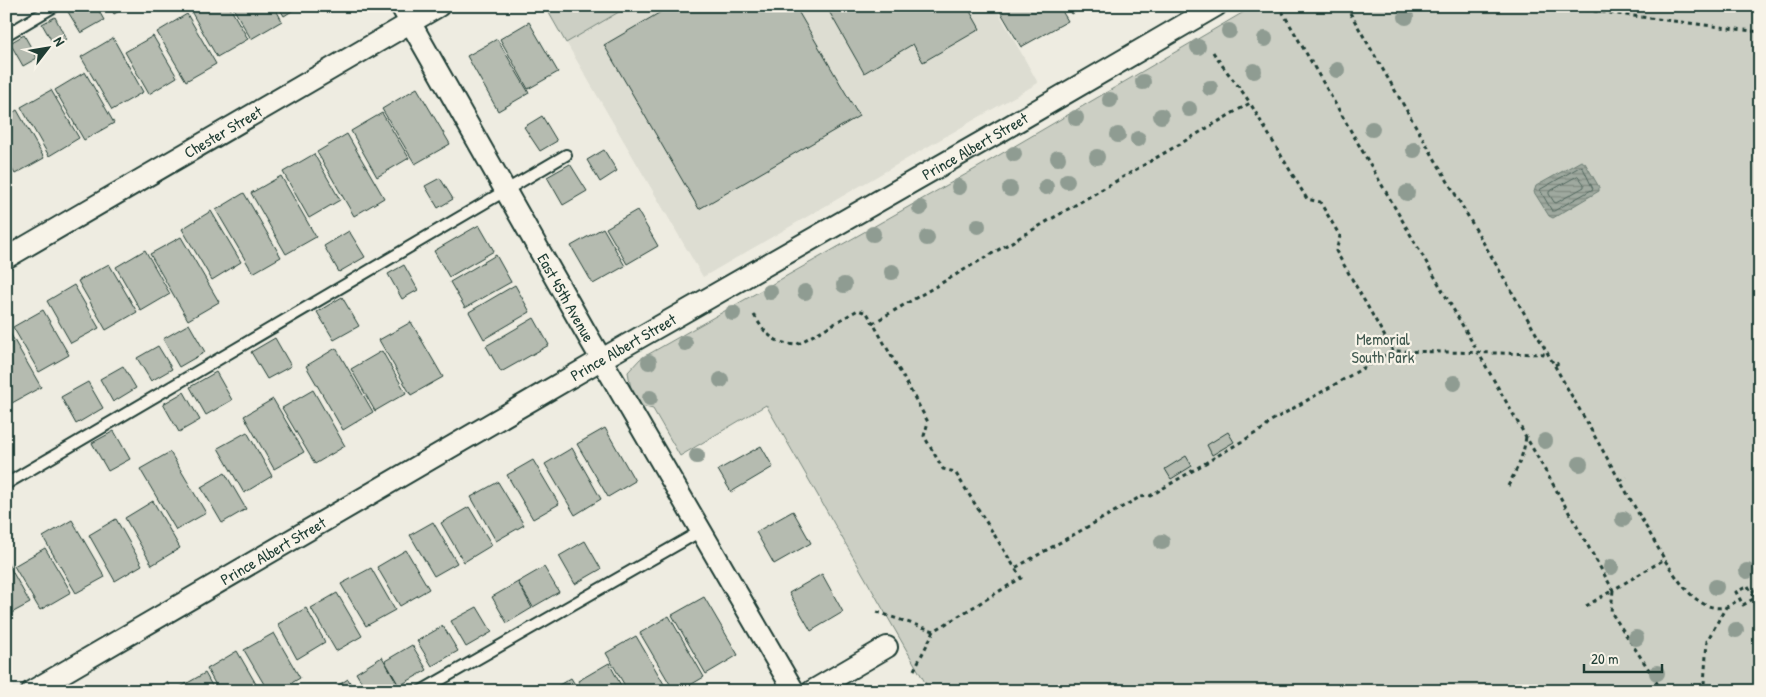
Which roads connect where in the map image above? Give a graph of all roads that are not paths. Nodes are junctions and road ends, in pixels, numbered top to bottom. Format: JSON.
{"nodes":[{"id":1,"x":55,"y":6,"type":"edge"},
{"id":2,"x":439,"y":6,"type":"edge"},
{"id":3,"x":1216,"y":6,"type":"edge"},
{"id":4,"x":406,"y":14,"type":"edge"},
{"id":5,"x":6,"y":35,"type":"edge"},
{"id":6,"x":566,"y":155,"type":"dead end"},
{"id":7,"x":506,"y":190,"type":"junction"},
{"id":8,"x":6,"y":258,"type":"edge"},
{"id":9,"x":602,"y":359,"type":"junction"},
{"id":10,"x":6,"y":484,"type":"edge"},
{"id":11,"x":701,"y":531,"type":"junction"},
{"id":12,"x":887,"y":647,"type":"dead end"},
{"id":13,"x":32,"y":691,"type":"edge"},
{"id":14,"x":421,"y":691,"type":"edge"},
{"id":15,"x":794,"y":691,"type":"edge"},
{"id":16,"x":812,"y":691,"type":"edge"}],
"edges":[{"from":1,"to":5,"type":"lane"},
{"from":2,"to":4,"type":"street","name":"Chester Street"},
{"from":3,"to":9,"type":"street","name":"Prince Albert Street"},
{"from":4,"to":7,"type":"street","name":"East 45th Avenue"},
{"from":4,"to":8,"type":"street","name":"Chester Street"},
{"from":6,"to":7,"type":"lane"},
{"from":7,"to":9,"type":"street","name":"East 45th Avenue"},
{"from":7,"to":10,"type":"lane"},
{"from":9,"to":11,"type":"street","name":"East 45th Avenue"},
{"from":9,"to":13,"type":"street","name":"Prince Albert Street"},
{"from":11,"to":14,"type":"lane"},
{"from":11,"to":15,"type":"street","name":"East 45th Avenue"},
{"from":12,"to":16,"type":"street"}]}
